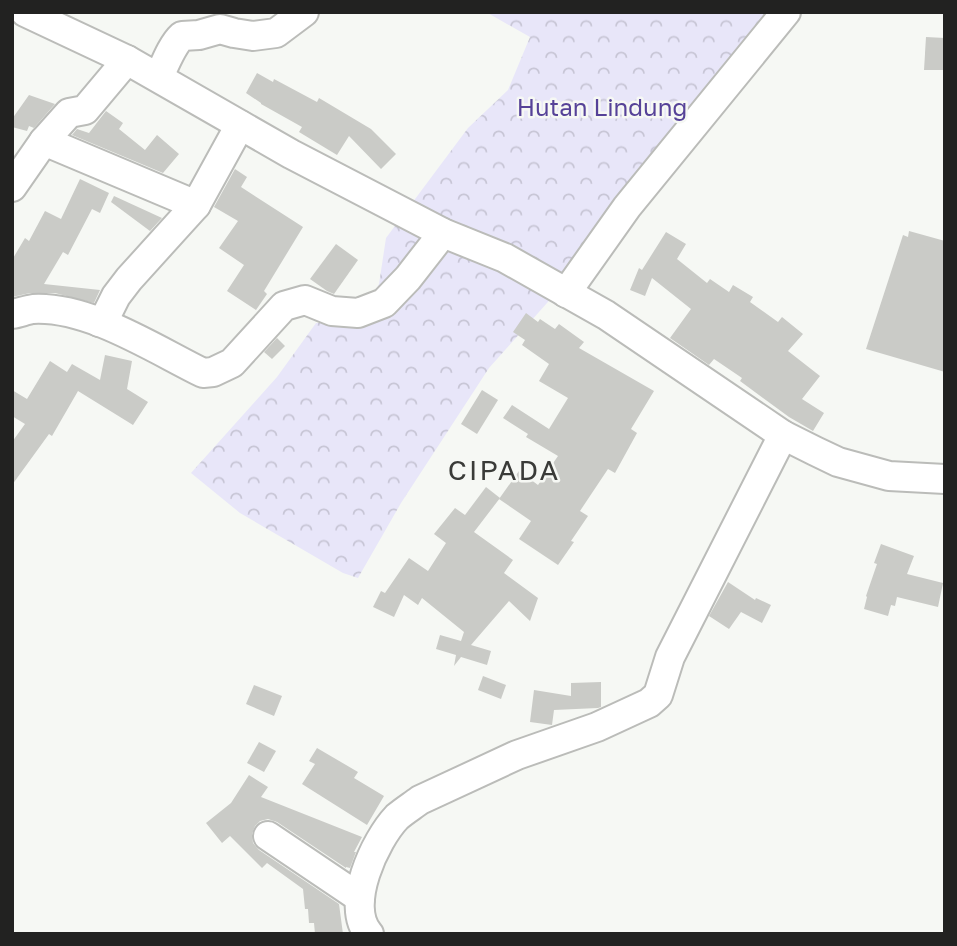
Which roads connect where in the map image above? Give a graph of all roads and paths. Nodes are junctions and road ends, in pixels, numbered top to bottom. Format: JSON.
{"nodes":[{"id":1,"x":25,"y":12,"type":"edge"},
{"id":2,"x":304,"y":12,"type":"edge"},
{"id":3,"x":786,"y":12,"type":"edge"},
{"id":4,"x":127,"y":60,"type":"junction"},
{"id":5,"x":159,"y":77,"type":"junction"},
{"id":6,"x":240,"y":125,"type":"junction"},
{"id":7,"x":44,"y":141,"type":"junction"},
{"id":8,"x":12,"y":187,"type":"edge"},
{"id":9,"x":196,"y":205,"type":"junction"},
{"id":10,"x":443,"y":233,"type":"junction"},
{"id":11,"x":566,"y":293,"type":"junction"},
{"id":12,"x":12,"y":314,"type":"edge"},
{"id":13,"x":99,"y":322,"type":"junction"},
{"id":14,"x":783,"y":435,"type":"junction"},
{"id":15,"x":945,"y":479,"type":"edge"},
{"id":16,"x":268,"y":836,"type":"dead end"},
{"id":17,"x":360,"y":898,"type":"junction"},
{"id":18,"x":369,"y":934,"type":"edge"}],
"edges":[{"from":1,"to":4,"type":"street"},
{"from":2,"to":5,"type":"street"},
{"from":3,"to":11,"type":"street"},
{"from":4,"to":5,"type":"street"},
{"from":4,"to":7,"type":"street"},
{"from":5,"to":6,"type":"street"},
{"from":6,"to":9,"type":"street"},
{"from":6,"to":10,"type":"street"},
{"from":7,"to":8,"type":"street"},
{"from":7,"to":9,"type":"street"},
{"from":9,"to":13,"type":"street"},
{"from":10,"to":11,"type":"street"},
{"from":10,"to":13,"type":"street"},
{"from":11,"to":14,"type":"street"},
{"from":12,"to":13,"type":"street"},
{"from":14,"to":15,"type":"street"},
{"from":14,"to":17,"type":"street"},
{"from":16,"to":17,"type":"street"},
{"from":17,"to":18,"type":"street"}]}
